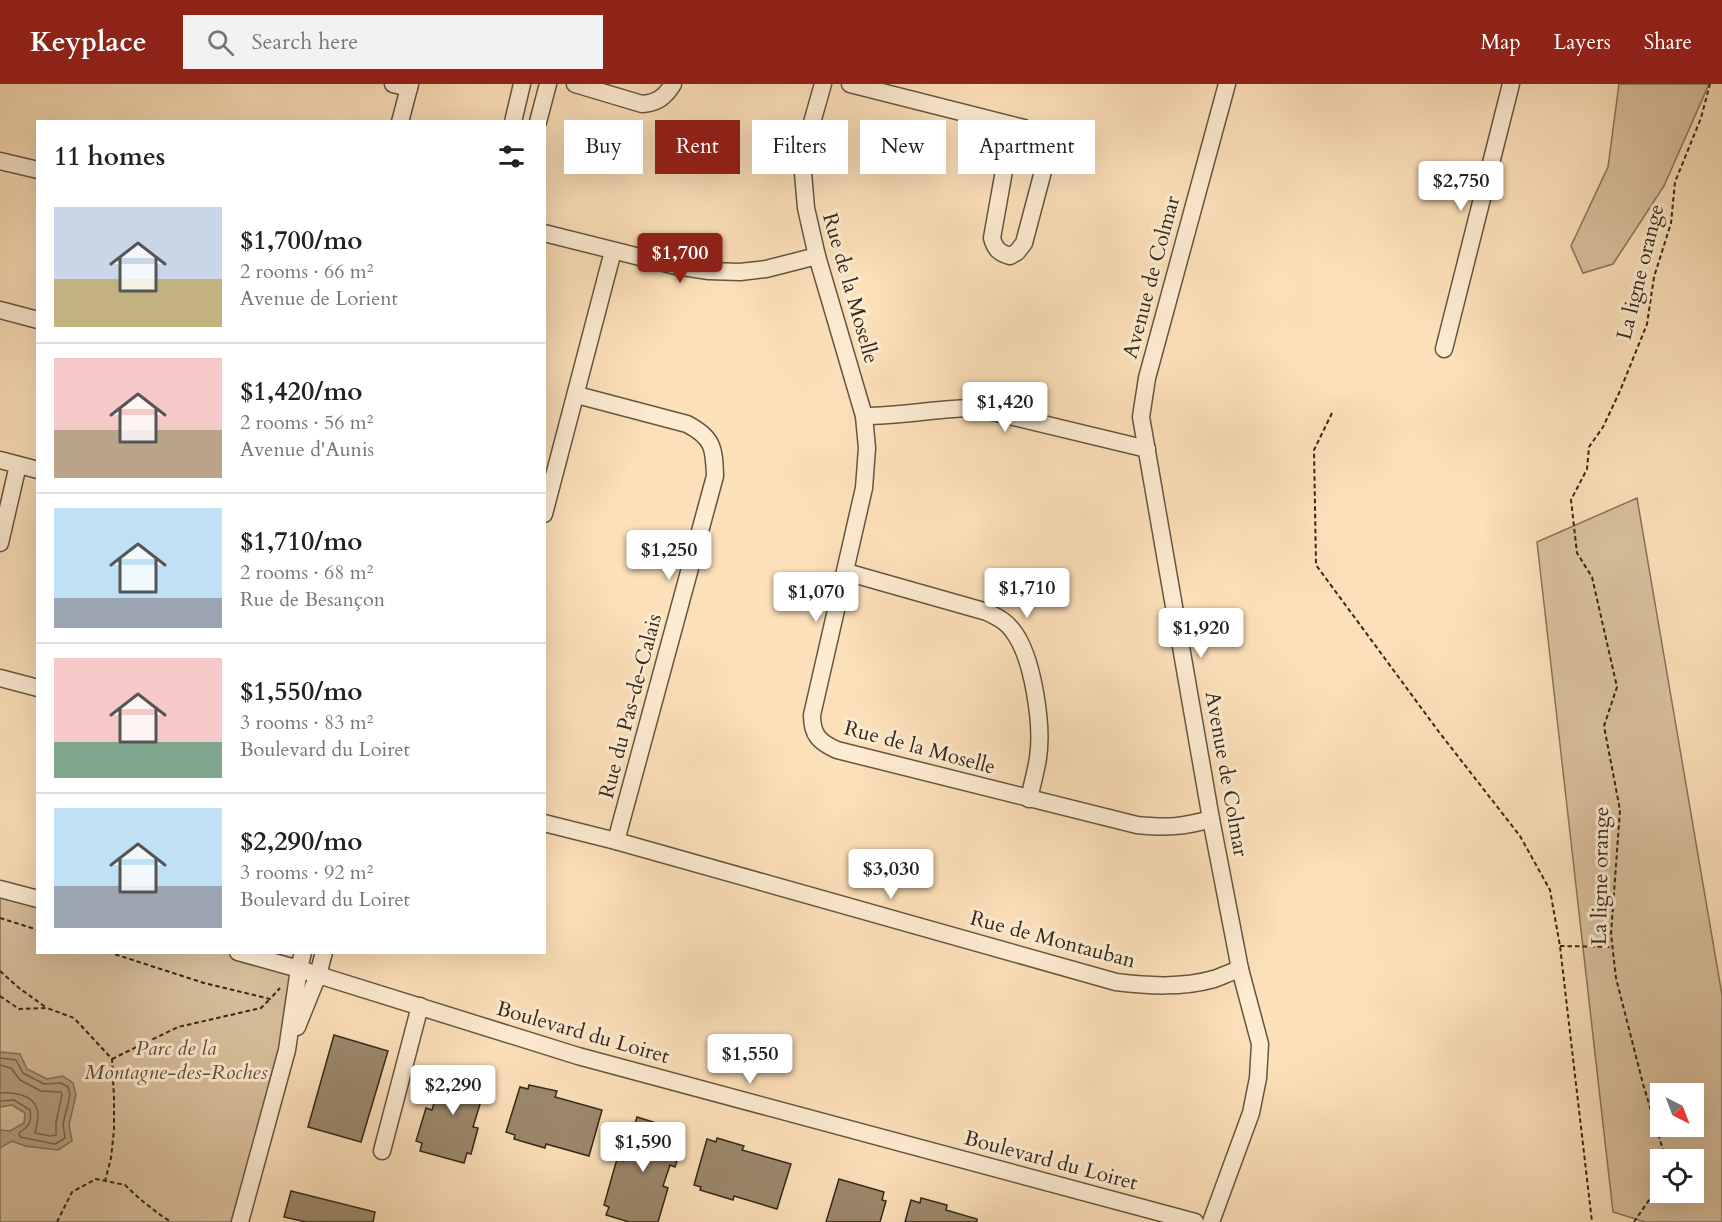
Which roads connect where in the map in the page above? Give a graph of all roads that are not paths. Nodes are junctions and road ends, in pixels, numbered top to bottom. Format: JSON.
{"nodes":[{"id":1,"x":522,"y":84,"type":"edge"},
{"id":2,"x":548,"y":84,"type":"edge"},
{"id":3,"x":575,"y":84,"type":"edge"},
{"id":4,"x":673,"y":84,"type":"edge"},
{"id":5,"x":823,"y":84,"type":"edge"},
{"id":6,"x":850,"y":84,"type":"edge"},
{"id":7,"x":1227,"y":84,"type":"edge"},
{"id":8,"x":1511,"y":84,"type":"edge"},
{"id":9,"x":404,"y":85,"type":"edge"},
{"id":10,"x":400,"y":120,"type":"edge"},
{"id":11,"x":513,"y":120,"type":"edge"},
{"id":12,"x":539,"y":120,"type":"edge"},
{"id":13,"x":989,"y":120,"type":"edge"},
{"id":14,"x":1012,"y":126,"type":"joint"},
{"id":15,"x":0,"y":161,"type":"edge"},
{"id":16,"x":36,"y":170,"type":"edge"},
{"id":17,"x":546,"y":234,"type":"edge"},
{"id":18,"x":613,"y":251,"type":"junction"},
{"id":19,"x":817,"y":256,"type":"junction"},
{"id":20,"x":0,"y":310,"type":"edge"},
{"id":21,"x":36,"y":319,"type":"edge"},
{"id":22,"x":1444,"y":349,"type":"dead end"},
{"id":23,"x":576,"y":395,"type":"junction"},
{"id":24,"x":864,"y":416,"type":"junction"},
{"id":25,"x":1147,"y":449,"type":"junction"},
{"id":26,"x":0,"y":460,"type":"edge"},
{"id":27,"x":18,"y":465,"type":"junction"},
{"id":28,"x":36,"y":470,"type":"edge"},
{"id":29,"x":546,"y":507,"type":"edge"},
{"id":30,"x":0,"y":543,"type":"edge"},
{"id":31,"x":846,"y":572,"type":"junction"},
{"id":32,"x":0,"y":678,"type":"edge"},
{"id":33,"x":36,"y":687,"type":"edge"},
{"id":34,"x":1029,"y":799,"type":"junction"},
{"id":35,"x":1211,"y":819,"type":"junction"},
{"id":36,"x":546,"y":824,"type":"edge"},
{"id":37,"x":616,"y":841,"type":"junction"},
{"id":38,"x":0,"y":889,"type":"edge"},
{"id":39,"x":36,"y":898,"type":"edge"},
{"id":40,"x":252,"y":954,"type":"edge"},
{"id":41,"x":323,"y":954,"type":"edge"},
{"id":42,"x":301,"y":961,"type":"edge"},
{"id":43,"x":1240,"y":969,"type":"junction"},
{"id":44,"x":318,"y":975,"type":"junction"},
{"id":45,"x":420,"y":1006,"type":"junction"},
{"id":46,"x":287,"y":1050,"type":"junction"},
{"id":47,"x":382,"y":1151,"type":"dead end"},
{"id":48,"x":240,"y":1222,"type":"edge"},
{"id":49,"x":1195,"y":1222,"type":"edge"},
{"id":50,"x":1211,"y":1222,"type":"edge"}],
"edges":[{"from":1,"to":11,"type":"street"},
{"from":2,"to":12,"type":"street"},
{"from":3,"to":4,"type":"street"},
{"from":5,"to":19,"type":"street","name":"Rue de la Moselle"},
{"from":6,"to":13,"type":"street"},
{"from":7,"to":25,"type":"street","name":"Avenue de Colmar"},
{"from":8,"to":22,"type":"street"},
{"from":9,"to":10,"type":"street"},
{"from":14,"to":14,"type":"street"},
{"from":15,"to":16,"type":"street"},
{"from":17,"to":18,"type":"street"},
{"from":18,"to":19,"type":"street"},
{"from":18,"to":23,"type":"street"},
{"from":19,"to":24,"type":"street","name":"Rue de la Moselle"},
{"from":20,"to":21,"type":"street"},
{"from":23,"to":29,"type":"street"},
{"from":23,"to":37,"type":"street","name":"Rue du Pas-de-Calais"},
{"from":24,"to":25,"type":"street"},
{"from":24,"to":31,"type":"street","name":"Rue de la Moselle"},
{"from":25,"to":35,"type":"street","name":"Avenue de Colmar"},
{"from":26,"to":27,"type":"street"},
{"from":27,"to":28,"type":"street"},
{"from":27,"to":30,"type":"street"},
{"from":31,"to":34,"type":"street"},
{"from":31,"to":34,"type":"street","name":"Rue de la Moselle"},
{"from":32,"to":33,"type":"street"},
{"from":34,"to":35,"type":"street","name":"Rue de la Moselle"},
{"from":35,"to":43,"type":"street","name":"Avenue de Colmar"},
{"from":36,"to":37,"type":"street","name":"Rue de Montauban"},
{"from":37,"to":43,"type":"street","name":"Rue de Montauban"},
{"from":38,"to":39,"type":"street"},
{"from":40,"to":42,"type":"street","name":"Boulevard du Loiret"},
{"from":41,"to":44,"type":"street"},
{"from":42,"to":44,"type":"street","name":"Boulevard du Loiret"},
{"from":42,"to":46,"type":"street"},
{"from":43,"to":50,"type":"street","name":"Avenue de Colmar"},
{"from":44,"to":45,"type":"street","name":"Boulevard du Loiret"},
{"from":44,"to":46,"type":"street"},
{"from":45,"to":47,"type":"street"},
{"from":45,"to":49,"type":"street","name":"Boulevard du Loiret"},
{"from":46,"to":48,"type":"street"}]}
